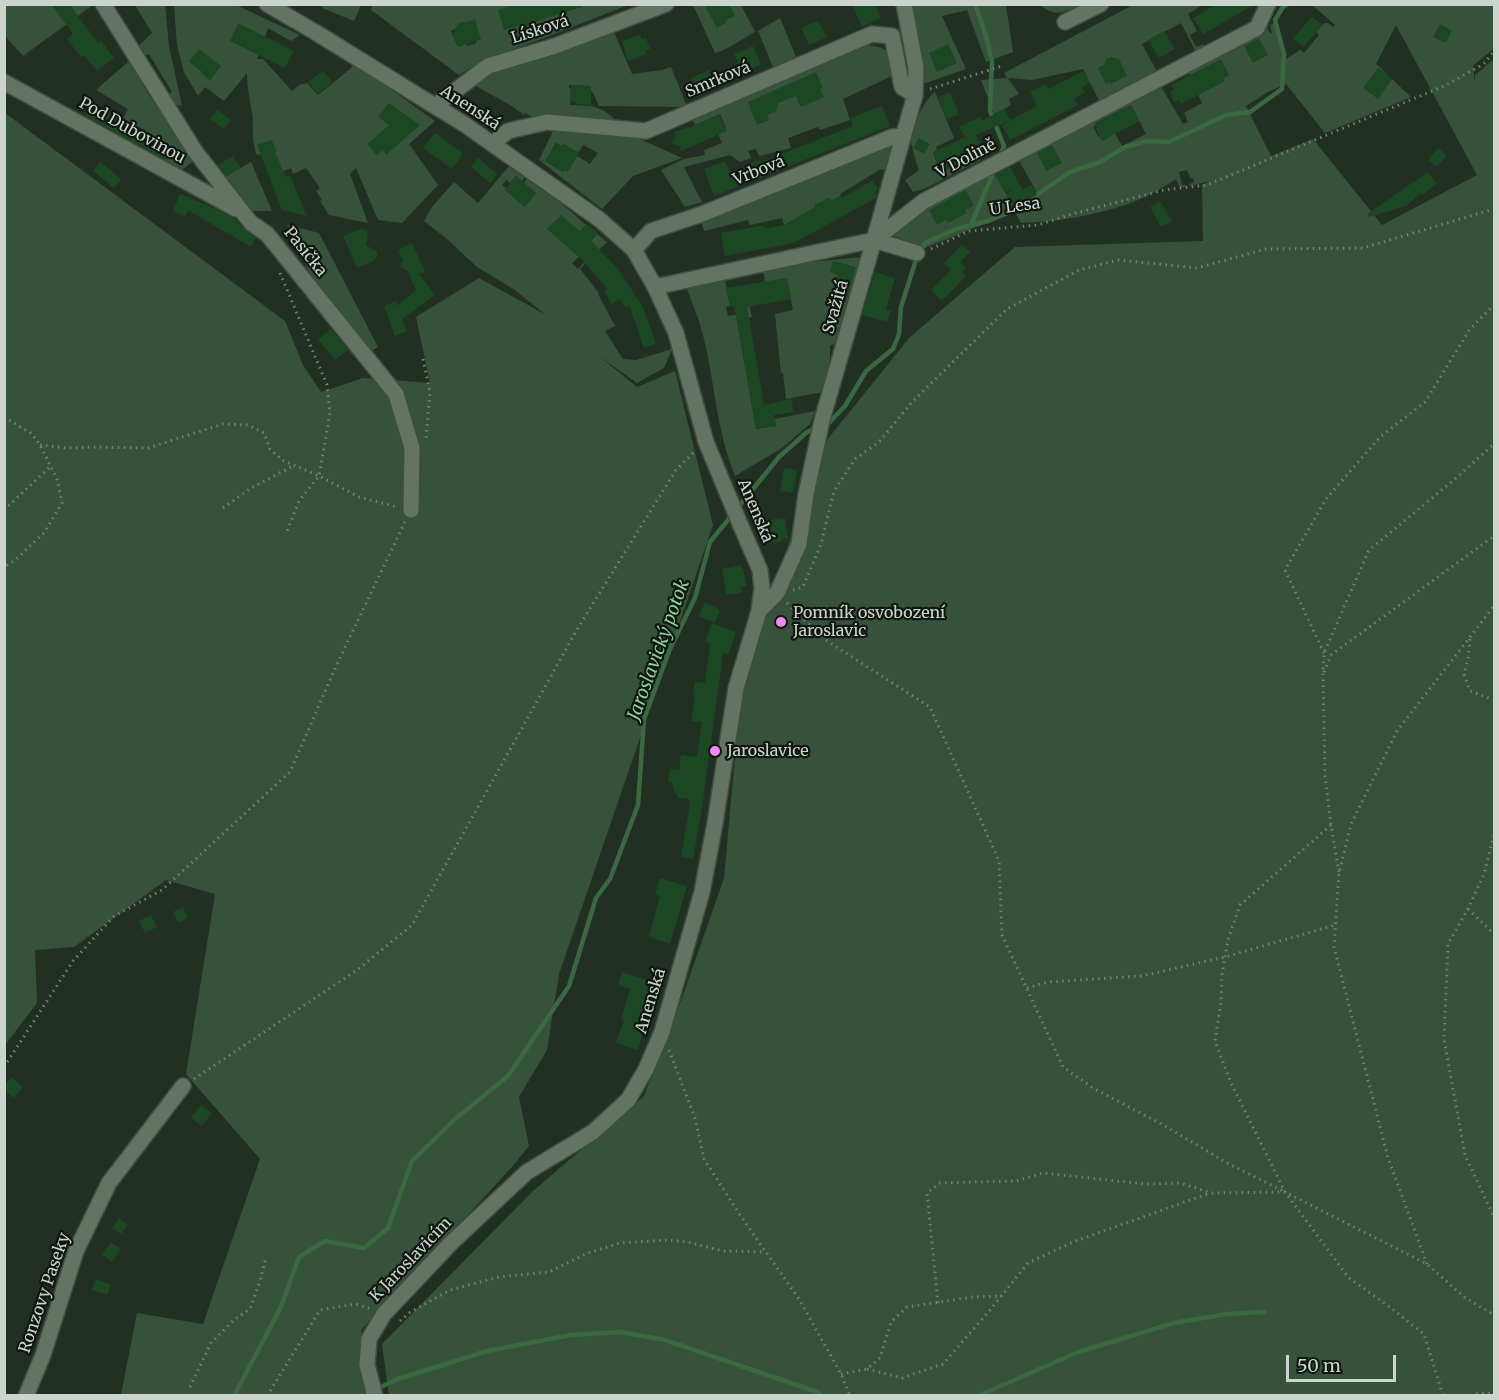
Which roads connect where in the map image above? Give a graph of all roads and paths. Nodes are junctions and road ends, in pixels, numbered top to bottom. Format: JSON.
{"nodes":[{"id":1,"x":103,"y":4,"type":"edge"},
{"id":2,"x":267,"y":4,"type":"edge"},
{"id":3,"x":666,"y":4,"type":"edge"},
{"id":4,"x":904,"y":4,"type":"edge"},
{"id":5,"x":1101,"y":4,"type":"edge"},
{"id":6,"x":1268,"y":4,"type":"edge"},
{"id":7,"x":1065,"y":22,"type":"dead end"},
{"id":8,"x":1494,"y":51,"type":"edge"},
{"id":9,"x":1002,"y":66,"type":"dead end"},
{"id":10,"x":4,"y":82,"type":"edge"},
{"id":11,"x":915,"y":95,"type":"junction"},
{"id":12,"x":435,"y":106,"type":"junction"},
{"id":13,"x":903,"y":136,"type":"junction"},
{"id":14,"x":492,"y":144,"type":"junction"},
{"id":15,"x":1494,"y":208,"type":"edge"},
{"id":16,"x":242,"y":212,"type":"junction"},
{"id":17,"x":874,"y":240,"type":"junction"},
{"id":18,"x":634,"y":250,"type":"junction"},
{"id":19,"x":917,"y":253,"type":"joint"},
{"id":20,"x":278,"y":268,"type":"dead end"},
{"id":21,"x":655,"y":287,"type":"junction"},
{"id":22,"x":1494,"y":305,"type":"edge"},
{"id":23,"x":4,"y":417,"type":"edge"},
{"id":24,"x":706,"y":442,"type":"junction"},
{"id":25,"x":1494,"y":444,"type":"edge"},
{"id":26,"x":40,"y":445,"type":"junction"},
{"id":27,"x":51,"y":466,"type":"junction"},
{"id":28,"x":293,"y":466,"type":"junction"},
{"id":29,"x":319,"y":476,"type":"junction"},
{"id":30,"x":222,"y":508,"type":"dead end"},
{"id":31,"x":4,"y":510,"type":"edge"},
{"id":32,"x":411,"y":510,"type":"junction"},
{"id":33,"x":287,"y":531,"type":"dead end"},
{"id":34,"x":1494,"y":536,"type":"edge"},
{"id":35,"x":4,"y":567,"type":"edge"},
{"id":36,"x":777,"y":594,"type":"junction"},
{"id":37,"x":1494,"y":606,"type":"edge"},
{"id":38,"x":759,"y":611,"type":"junction"},
{"id":39,"x":1470,"y":638,"type":"junction"},
{"id":40,"x":1324,"y":653,"type":"junction"},
{"id":41,"x":1323,"y":674,"type":"junction"},
{"id":42,"x":1494,"y":700,"type":"edge"},
{"id":43,"x":1331,"y":825,"type":"junction"},
{"id":44,"x":1494,"y":835,"type":"edge"},
{"id":45,"x":1340,"y":873,"type":"junction"},
{"id":46,"x":1468,"y":909,"type":"junction"},
{"id":47,"x":1335,"y":925,"type":"junction"},
{"id":48,"x":1494,"y":934,"type":"edge"},
{"id":49,"x":1225,"y":957,"type":"junction"},
{"id":50,"x":1027,"y":988,"type":"junction"},
{"id":51,"x":662,"y":1032,"type":"junction"},
{"id":52,"x":4,"y":1067,"type":"edge"},
{"id":53,"x":183,"y":1086,"type":"joint"},
{"id":54,"x":527,"y":1172,"type":"joint"},
{"id":55,"x":1285,"y":1192,"type":"junction"},
{"id":56,"x":1212,"y":1193,"type":"junction"},
{"id":57,"x":1494,"y":1217,"type":"edge"},
{"id":58,"x":766,"y":1252,"type":"junction"},
{"id":59,"x":266,"y":1257,"type":"dead end"},
{"id":60,"x":1427,"y":1264,"type":"junction"},
{"id":61,"x":1002,"y":1296,"type":"junction"},
{"id":62,"x":939,"y":1303,"type":"junction"},
{"id":63,"x":384,"y":1314,"type":"junction"},
{"id":64,"x":1494,"y":1316,"type":"edge"},
{"id":65,"x":400,"y":1320,"type":"dead end"},
{"id":66,"x":867,"y":1369,"type":"junction"},
{"id":67,"x":841,"y":1374,"type":"junction"},
{"id":68,"x":190,"y":1387,"type":"dead end"},
{"id":69,"x":1494,"y":1393,"type":"edge"},
{"id":70,"x":26,"y":1395,"type":"edge"},
{"id":71,"x":267,"y":1395,"type":"edge"},
{"id":72,"x":375,"y":1395,"type":"edge"},
{"id":73,"x":850,"y":1395,"type":"edge"},
{"id":74,"x":1443,"y":1395,"type":"edge"},
{"id":75,"x":1472,"y":1395,"type":"edge"}],
"edges":[{"from":1,"to":16,"type":"street","name":"Pasíčka"},
{"from":2,"to":12,"type":"street","name":"Anenská"},
{"from":3,"to":12,"type":"street","name":"Lísková"},
{"from":4,"to":11,"type":"street","name":"Svažitá"},
{"from":5,"to":7,"type":"street"},
{"from":6,"to":17,"type":"street","name":"V Dolině"},
{"from":8,"to":19,"type":"path","name":"U Lesa"},
{"from":9,"to":11,"type":"path"},
{"from":10,"to":16,"type":"street","name":"Pod Dubovinou"},
{"from":11,"to":13,"type":"street","name":"Svažitá"},
{"from":11,"to":14,"type":"street","name":"Smrková"},
{"from":12,"to":14,"type":"street","name":"Anenská"},
{"from":13,"to":17,"type":"street","name":"Svažitá"},
{"from":13,"to":18,"type":"street","name":"Vrbová"},
{"from":14,"to":18,"type":"street","name":"Anenská"},
{"from":15,"to":36,"type":"path"},
{"from":16,"to":32,"type":"street","name":"Pasíčka"},
{"from":17,"to":19,"type":"street"},
{"from":17,"to":21,"type":"street","name":"V Dolině"},
{"from":17,"to":36,"type":"street","name":"Svažitá"},
{"from":18,"to":21,"type":"street","name":"Anenská"},
{"from":20,"to":29,"type":"path"},
{"from":21,"to":24,"type":"street","name":"Anenská"},
{"from":22,"to":40,"type":"path"},
{"from":23,"to":26,"type":"path"},
{"from":24,"to":38,"type":"street","name":"Anenská"},
{"from":24,"to":53,"type":"path"},
{"from":25,"to":40,"type":"path"},
{"from":26,"to":27,"type":"path"},
{"from":26,"to":28,"type":"path"},
{"from":27,"to":31,"type":"path"},
{"from":27,"to":35,"type":"path"},
{"from":28,"to":29,"type":"path"},
{"from":28,"to":30,"type":"path"},
{"from":29,"to":32,"type":"path"},
{"from":29,"to":33,"type":"path"},
{"from":32,"to":52,"type":"path"},
{"from":34,"to":41,"type":"path"},
{"from":36,"to":38,"type":"street","name":"Svažitá"},
{"from":36,"to":50,"type":"path"},
{"from":37,"to":39,"type":"path"},
{"from":38,"to":51,"type":"street","name":"Anenská"},
{"from":39,"to":42,"type":"path"},
{"from":39,"to":45,"type":"path"},
{"from":40,"to":41,"type":"path"},
{"from":41,"to":43,"type":"path"},
{"from":43,"to":45,"type":"path"},
{"from":43,"to":49,"type":"path"},
{"from":44,"to":46,"type":"path"},
{"from":45,"to":47,"type":"path"},
{"from":46,"to":48,"type":"path"},
{"from":46,"to":57,"type":"path"},
{"from":47,"to":49,"type":"path"},
{"from":47,"to":60,"type":"path"},
{"from":49,"to":50,"type":"path"},
{"from":49,"to":55,"type":"path"},
{"from":50,"to":55,"type":"path"},
{"from":51,"to":54,"type":"street","name":"Anenská"},
{"from":51,"to":58,"type":"path"},
{"from":53,"to":70,"type":"street","name":"Ronzovy Paseky"},
{"from":54,"to":63,"type":"street","name":"K Jaroslavicím"},
{"from":55,"to":56,"type":"path"},
{"from":55,"to":60,"type":"path"},
{"from":55,"to":74,"type":"path"},
{"from":56,"to":61,"type":"path"},
{"from":56,"to":62,"type":"path"},
{"from":58,"to":65,"type":"path"},
{"from":58,"to":67,"type":"path"},
{"from":59,"to":68,"type":"path"},
{"from":60,"to":64,"type":"path"},
{"from":61,"to":62,"type":"path"},
{"from":61,"to":66,"type":"path"},
{"from":62,"to":66,"type":"path"},
{"from":63,"to":71,"type":"path"},
{"from":63,"to":72,"type":"street","name":"K Jaroslavicím"},
{"from":66,"to":67,"type":"path"},
{"from":67,"to":73,"type":"path"},
{"from":69,"to":75,"type":"path"}]}
